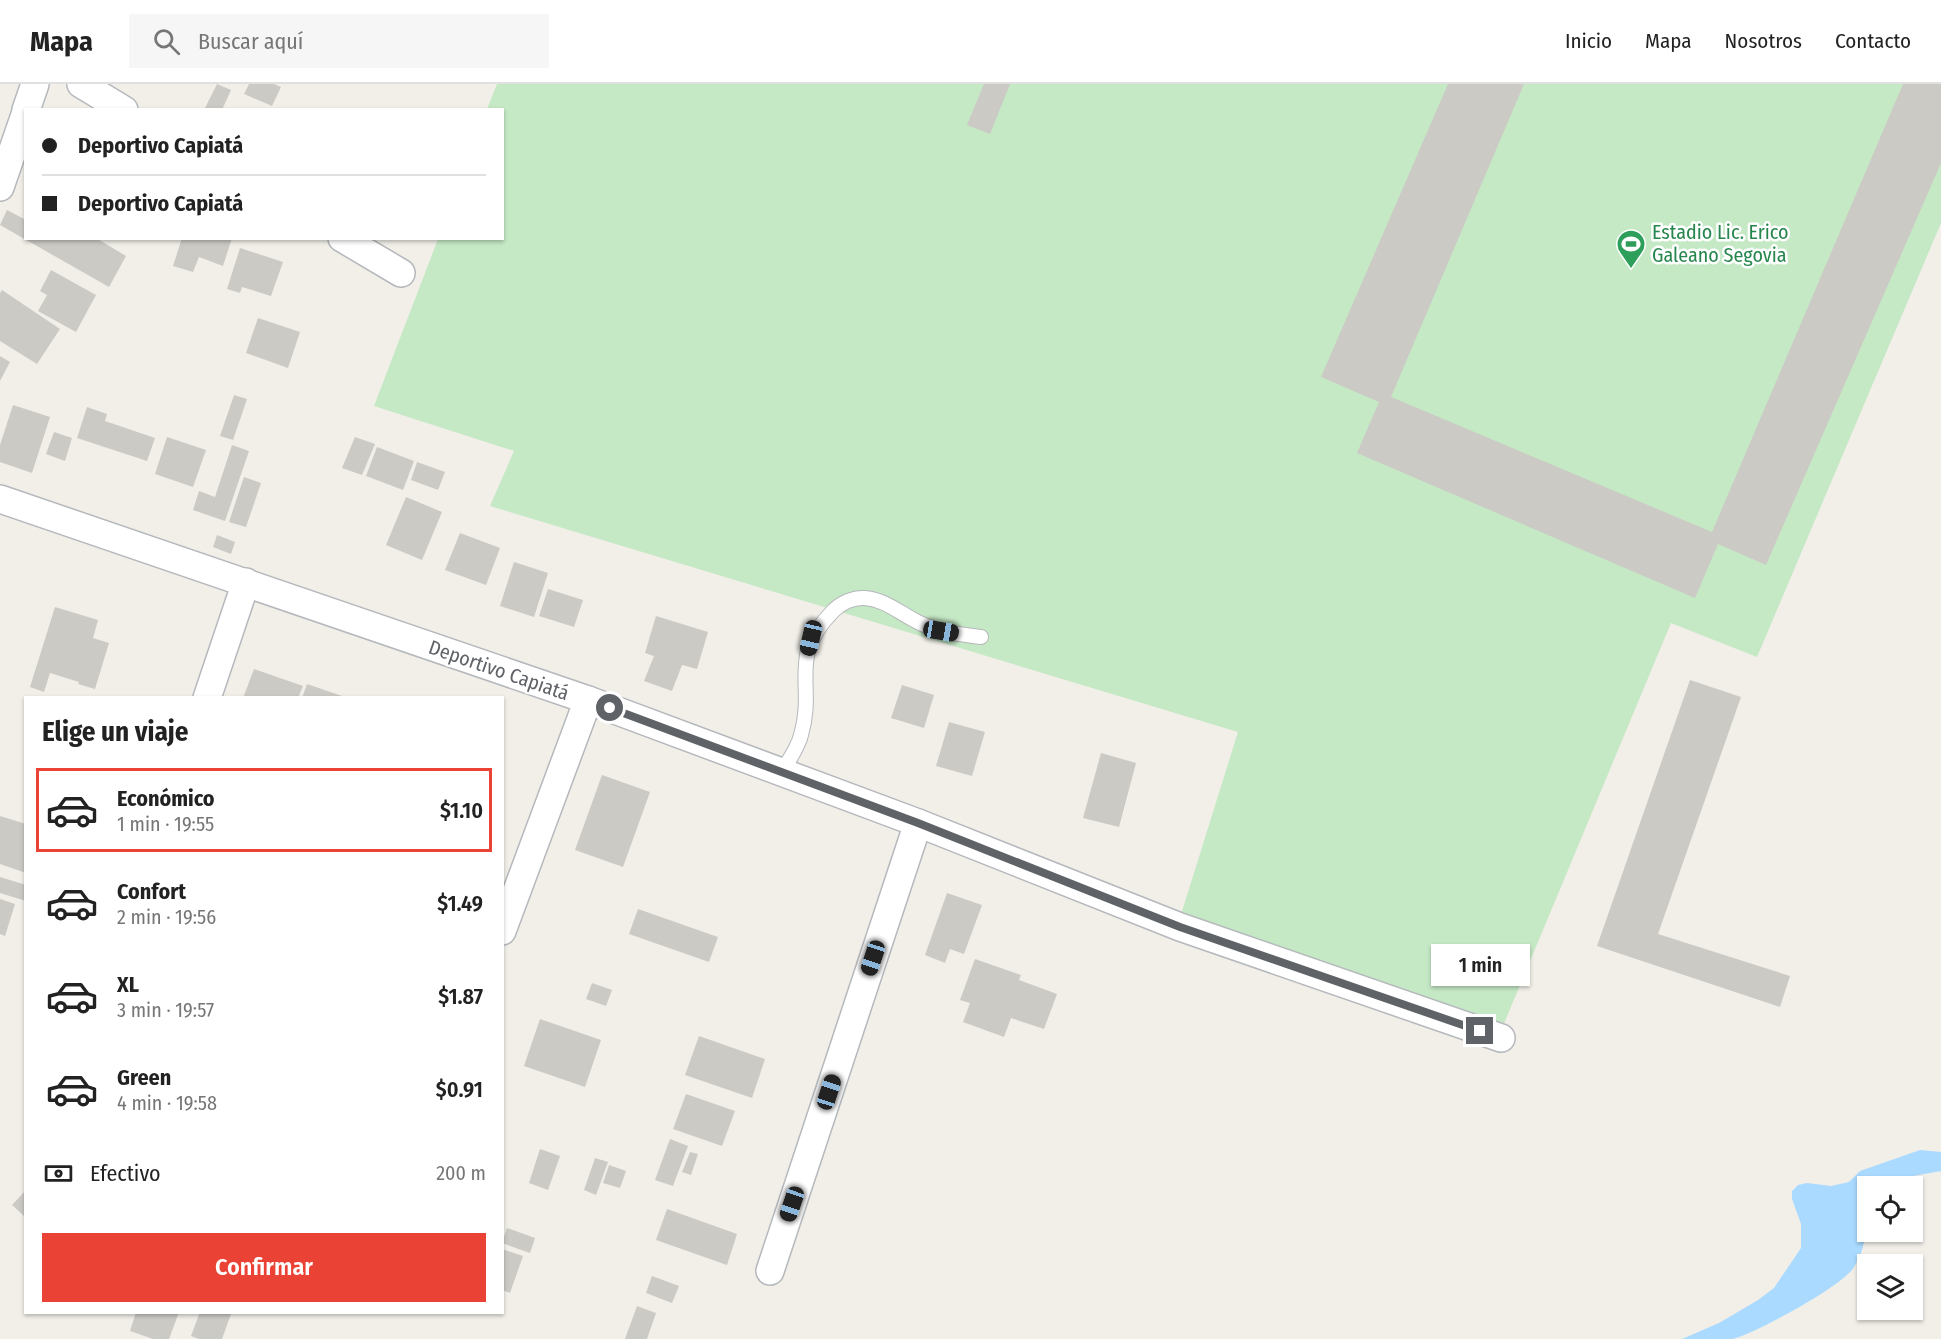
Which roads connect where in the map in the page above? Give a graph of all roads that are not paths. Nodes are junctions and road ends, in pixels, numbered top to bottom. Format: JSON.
{"nodes":[{"id":1,"x":35,"y":84,"type":"edge"},
{"id":2,"x":81,"y":84,"type":"edge"},
{"id":3,"x":27,"y":108,"type":"edge"},
{"id":4,"x":121,"y":108,"type":"edge"},
{"id":5,"x":24,"y":117,"type":"edge"},
{"id":6,"x":0,"y":187,"type":"edge"},
{"id":7,"x":345,"y":240,"type":"edge"},
{"id":8,"x":401,"y":273,"type":"dead end"},
{"id":9,"x":0,"y":499,"type":"edge"},
{"id":10,"x":246,"y":582,"type":"junction"},
{"id":11,"x":981,"y":637,"type":"dead end"},
{"id":12,"x":208,"y":696,"type":"edge"},
{"id":13,"x":588,"y":700,"type":"junction"},
{"id":14,"x":782,"y":772,"type":"junction"},
{"id":15,"x":918,"y":823,"type":"junction"},
{"id":16,"x":504,"y":926,"type":"edge"},
{"id":17,"x":1501,"y":1038,"type":"dead end"},
{"id":18,"x":770,"y":1271,"type":"dead end"}],
"edges":[{"from":1,"to":3,"type":"street"},
{"from":2,"to":4,"type":"street"},
{"from":5,"to":6,"type":"street"},
{"from":7,"to":8,"type":"street"},
{"from":9,"to":10,"type":"street","name":"Deportivo Capiatá"},
{"from":10,"to":12,"type":"street"},
{"from":10,"to":13,"type":"street","name":"Deportivo Capiatá"},
{"from":11,"to":14,"type":"lane"},
{"from":13,"to":14,"type":"street","name":"Deportivo Capiatá"},
{"from":13,"to":16,"type":"street"},
{"from":14,"to":15,"type":"street","name":"Deportivo Capiatá"},
{"from":15,"to":17,"type":"street","name":"Deportivo Capiatá"},
{"from":15,"to":18,"type":"street"}]}
